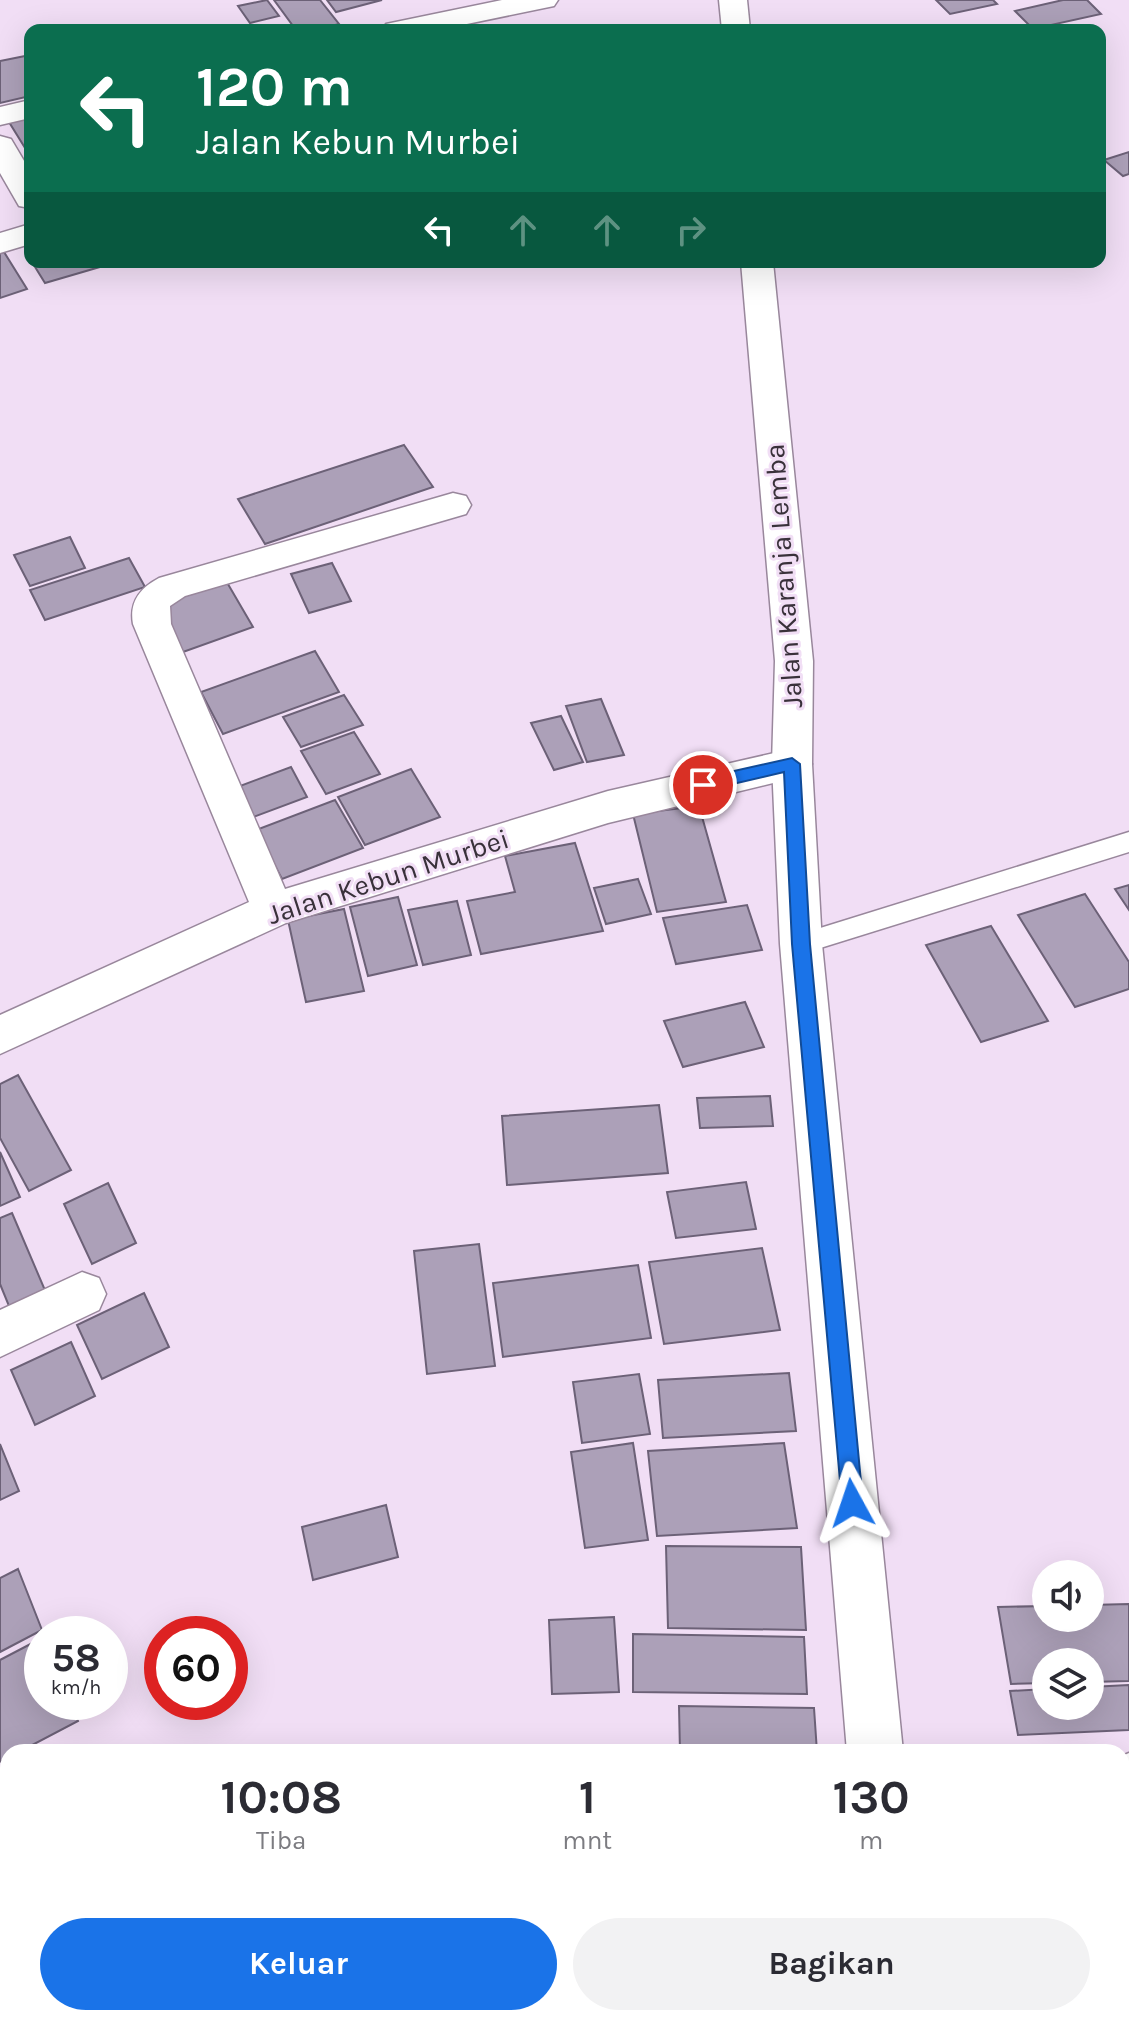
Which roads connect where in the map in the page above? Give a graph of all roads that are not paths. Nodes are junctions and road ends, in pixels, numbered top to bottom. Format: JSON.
{"nodes":[{"id":1,"x":544,"y":0,"type":"edge"},
{"id":2,"x":733,"y":0,"type":"edge"},
{"id":3,"x":426,"y":24,"type":"edge"},
{"id":4,"x":735,"y":24,"type":"edge"},
{"id":5,"x":24,"y":110,"type":"edge"},
{"id":6,"x":0,"y":116,"type":"edge"},
{"id":7,"x":0,"y":145,"type":"edge"},
{"id":8,"x":24,"y":188,"type":"edge"},
{"id":9,"x":24,"y":236,"type":"edge"},
{"id":10,"x":0,"y":243,"type":"edge"},
{"id":11,"x":758,"y":268,"type":"edge"},
{"id":12,"x":453,"y":505,"type":"dead end"},
{"id":13,"x":792,"y":764,"type":"junction"},
{"id":14,"x":1129,"y":842,"type":"edge"},
{"id":15,"x":273,"y":910,"type":"junction"},
{"id":16,"x":801,"y":944,"type":"junction"},
{"id":17,"x":0,"y":1035,"type":"edge"},
{"id":18,"x":82,"y":1294,"type":"dead end"},
{"id":19,"x":0,"y":1334,"type":"edge"},
{"id":20,"x":874,"y":1744,"type":"edge"}],
"edges":[{"from":1,"to":3,"type":"street"},
{"from":2,"to":4,"type":"street"},
{"from":5,"to":6,"type":"street"},
{"from":7,"to":8,"type":"street"},
{"from":9,"to":10,"type":"street"},
{"from":11,"to":13,"type":"street","name":"Jalan Karanja Lemba"},
{"from":12,"to":15,"type":"street"},
{"from":13,"to":15,"type":"street","name":"Jalan Kebun Murbei"},
{"from":13,"to":16,"type":"street","name":"Jalan Karanja Lemba"},
{"from":14,"to":16,"type":"lane"},
{"from":15,"to":17,"type":"street","name":"Jalan Kebun Murbei"},
{"from":16,"to":20,"type":"street","name":"Jalan Karanja Lemba"},
{"from":18,"to":19,"type":"street"}]}
